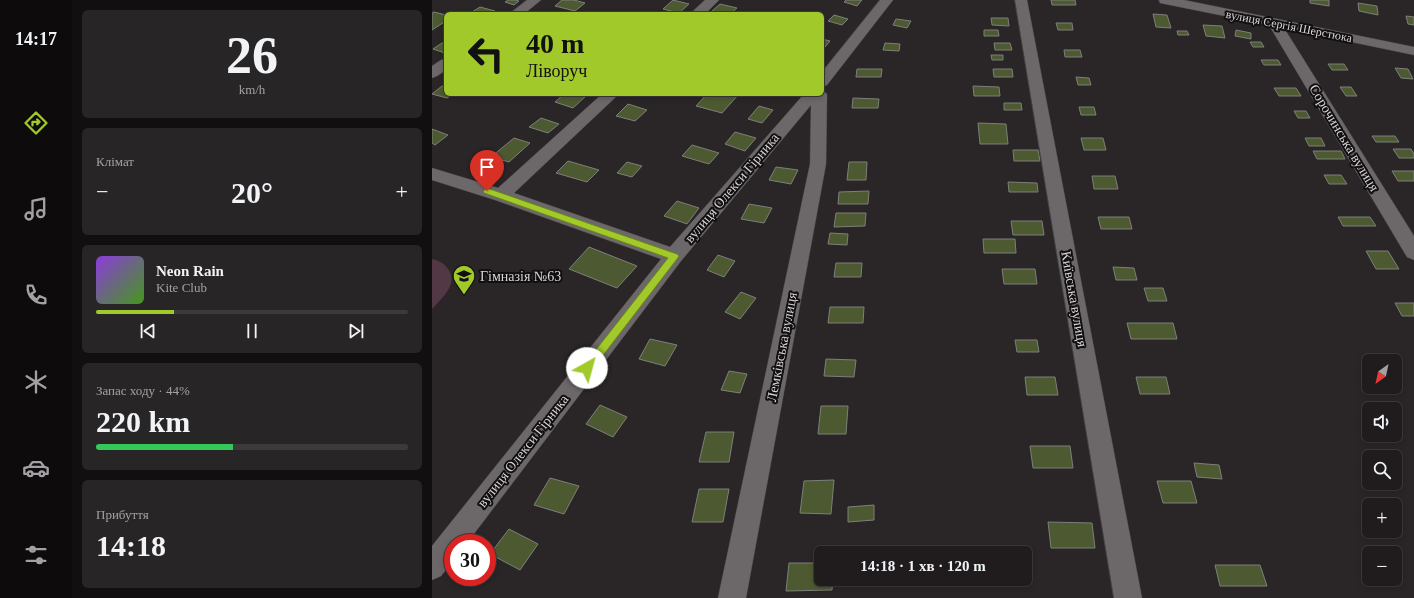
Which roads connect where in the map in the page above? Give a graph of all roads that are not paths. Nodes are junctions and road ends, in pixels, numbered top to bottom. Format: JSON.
{"nodes":[{"id":1,"x":535,"y":0,"type":"edge"},
{"id":2,"x":713,"y":0,"type":"edge"},
{"id":3,"x":887,"y":0,"type":"edge"},
{"id":4,"x":1021,"y":0,"type":"edge"},
{"id":5,"x":1165,"y":0,"type":"edge"},
{"id":6,"x":519,"y":12,"type":"edge"},
{"id":7,"x":699,"y":12,"type":"edge"},
{"id":8,"x":1274,"y":23,"type":"junction"},
{"id":9,"x":1414,"y":51,"type":"edge"},
{"id":10,"x":444,"y":65,"type":"edge"},
{"id":11,"x":432,"y":73,"type":"edge"},
{"id":12,"x":824,"y":79,"type":"edge"},
{"id":13,"x":609,"y":96,"type":"edge"},
{"id":14,"x":810,"y":96,"type":"edge"},
{"id":15,"x":819,"y":96,"type":"edge"},
{"id":16,"x":432,"y":174,"type":"edge"},
{"id":17,"x":501,"y":195,"type":"junction"},
{"id":18,"x":1414,"y":252,"type":"edge"},
{"id":19,"x":674,"y":256,"type":"junction"},
{"id":20,"x":432,"y":567,"type":"edge"},
{"id":21,"x":732,"y":598,"type":"edge"},
{"id":22,"x":1128,"y":598,"type":"edge"}],
"edges":[{"from":1,"to":6,"type":"street"},
{"from":2,"to":7,"type":"street"},
{"from":3,"to":12,"type":"street"},
{"from":4,"to":22,"type":"street","name":"Київська вулиця"},
{"from":5,"to":8,"type":"street","name":"вулиця Сергія Шерстюка"},
{"from":8,"to":9,"type":"street","name":"вулиця Сергія Шерстюка"},
{"from":8,"to":18,"type":"street","name":"Сорочинська вулиця"},
{"from":10,"to":11,"type":"street"},
{"from":13,"to":17,"type":"street"},
{"from":14,"to":19,"type":"street","name":"вулиця Олекси Гірника"},
{"from":15,"to":21,"type":"street","name":"Лемківська вулиця"},
{"from":16,"to":17,"type":"street"},
{"from":17,"to":19,"type":"street"},
{"from":19,"to":20,"type":"street","name":"вулиця Олекси Гірника"}]}
